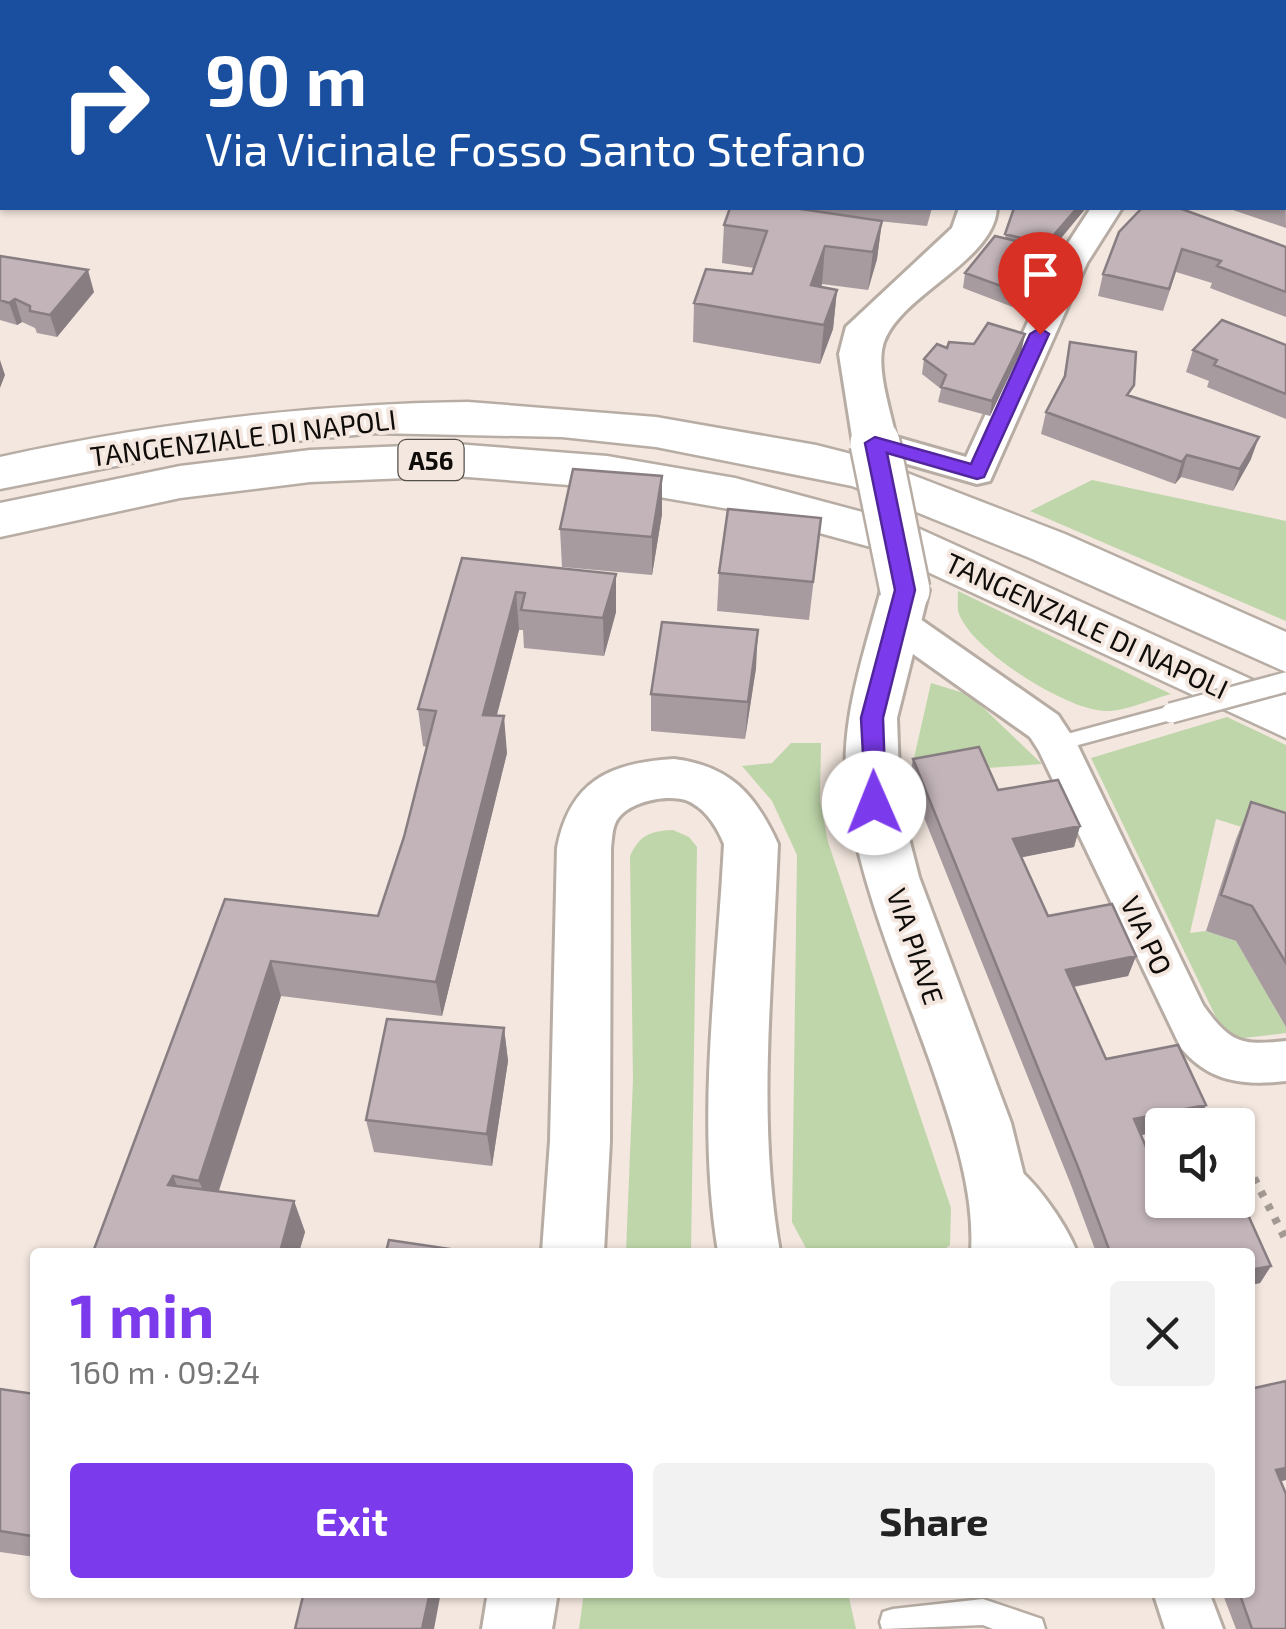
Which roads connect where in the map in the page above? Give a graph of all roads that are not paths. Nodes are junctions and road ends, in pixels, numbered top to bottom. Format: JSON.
{"nodes":[{"id":1,"x":978,"y":210,"type":"edge"},
{"id":2,"x":1105,"y":210,"type":"edge"},
{"id":3,"x":875,"y":443,"type":"junction"},
{"id":4,"x":0,"y":474,"type":"edge"},
{"id":5,"x":0,"y":520,"type":"edge"},
{"id":6,"x":901,"y":606,"type":"junction"},
{"id":7,"x":1286,"y":653,"type":"edge"},
{"id":8,"x":1286,"y":682,"type":"edge"},
{"id":9,"x":1286,"y":718,"type":"edge"},
{"id":10,"x":1056,"y":744,"type":"junction"},
{"id":11,"x":1286,"y":1061,"type":"edge"},
{"id":12,"x":991,"y":1166,"type":"junction"},
{"id":13,"x":573,"y":1248,"type":"edge"},
{"id":14,"x":748,"y":1248,"type":"edge"},
{"id":15,"x":1002,"y":1248,"type":"edge"},
{"id":16,"x":1049,"y":1248,"type":"edge"},
{"id":17,"x":522,"y":1598,"type":"edge"},
{"id":18,"x":1183,"y":1598,"type":"edge"},
{"id":19,"x":517,"y":1629,"type":"edge"},
{"id":20,"x":895,"y":1629,"type":"edge"},
{"id":21,"x":1032,"y":1629,"type":"edge"},
{"id":22,"x":1194,"y":1629,"type":"edge"}],
"edges":[{"from":1,"to":3,"type":"street","name":"VIA PIAVE"},
{"from":2,"to":3,"type":"street"},
{"from":3,"to":6,"type":"street","name":"VIA PIAVE","bridge":true},
{"from":4,"to":7,"type":"highway","name":"TANGENZIALE DI NAPOLI","number":"A56"},
{"from":5,"to":9,"type":"highway","name":"TANGENZIALE DI NAPOLI","number":"A56"},
{"from":6,"to":10,"type":"street","name":"VIA PO"},
{"from":6,"to":12,"type":"street","name":"VIA PIAVE"},
{"from":8,"to":10,"type":"lane","bridge":true},
{"from":10,"to":11,"type":"street","name":"VIA PO"},
{"from":12,"to":15,"type":"street","name":"VIA PIAVE"},
{"from":12,"to":16,"type":"street"},
{"from":13,"to":14,"type":"street"},
{"from":17,"to":19,"type":"street"},
{"from":18,"to":22,"type":"street"},
{"from":20,"to":21,"type":"lane"}]}
